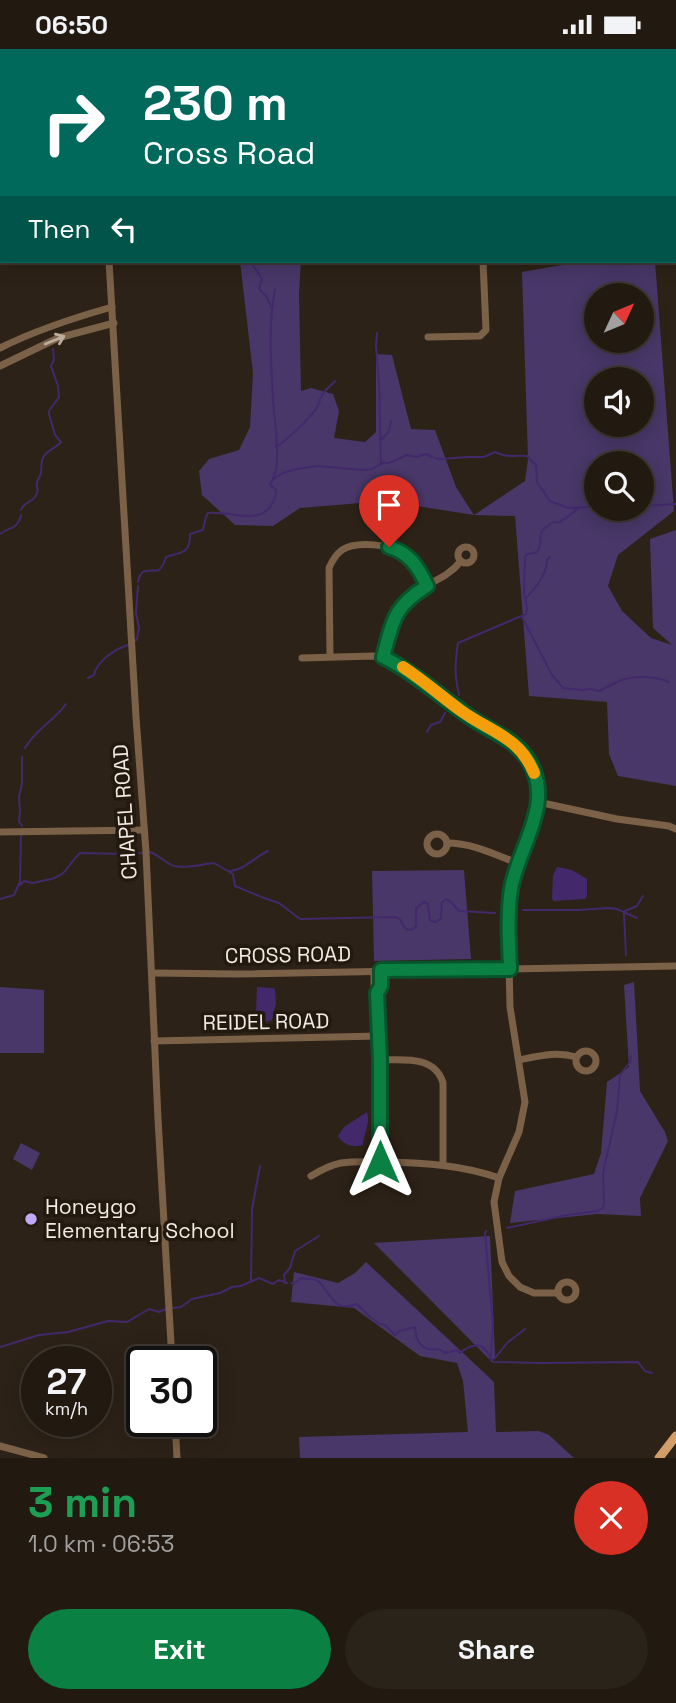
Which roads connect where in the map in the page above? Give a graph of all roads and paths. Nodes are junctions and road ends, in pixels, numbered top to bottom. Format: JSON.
{"nodes":[{"id":1,"x":109,"y":263,"type":"edge"},
{"id":2,"x":483,"y":263,"type":"edge"},
{"id":3,"x":112,"y":307,"type":"junction"},
{"id":4,"x":114,"y":323,"type":"junction"},
{"id":5,"x":428,"y":337,"type":"dead end"},
{"id":6,"x":0,"y":348,"type":"edge"},
{"id":7,"x":0,"y":366,"type":"edge"},
{"id":8,"x":461,"y":561,"type":"dead end"},
{"id":9,"x":427,"y":586,"type":"junction"},
{"id":10,"x":330,"y":656,"type":"junction"},
{"id":11,"x":383,"y":657,"type":"junction"},
{"id":12,"x":302,"y":658,"type":"dead end"},
{"id":13,"x":538,"y":802,"type":"junction"},
{"id":14,"x":676,"y":829,"type":"edge"},
{"id":15,"x":144,"y":830,"type":"junction"},
{"id":16,"x":0,"y":832,"type":"edge"},
{"id":17,"x":447,"y":843,"type":"dead end"},
{"id":18,"x":517,"y":863,"type":"junction"},
{"id":19,"x":676,"y":966,"type":"edge"},
{"id":20,"x":510,"y":969,"type":"junction"},
{"id":21,"x":378,"y":970,"type":"junction"},
{"id":22,"x":152,"y":974,"type":"junction"},
{"id":23,"x":379,"y":1036,"type":"junction"},
{"id":24,"x":154,"y":1041,"type":"junction"},
{"id":25,"x":576,"y":1057,"type":"dead end"},
{"id":26,"x":380,"y":1060,"type":"junction"},
{"id":27,"x":519,"y":1060,"type":"junction"},
{"id":28,"x":380,"y":1162,"type":"junction"},
{"id":29,"x":443,"y":1165,"type":"junction"},
{"id":30,"x":311,"y":1176,"type":"dead end"},
{"id":31,"x":499,"y":1178,"type":"junction"},
{"id":32,"x":558,"y":1293,"type":"dead end"},
{"id":33,"x":171,"y":1346,"type":"edge"},
{"id":34,"x":676,"y":1436,"type":"edge"},
{"id":35,"x":176,"y":1437,"type":"edge"},
{"id":36,"x":0,"y":1445,"type":"edge"},
{"id":37,"x":44,"y":1458,"type":"edge"},
{"id":38,"x":177,"y":1458,"type":"edge"},
{"id":39,"x":659,"y":1458,"type":"edge"}],
"edges":[{"from":1,"to":3,"type":"street","name":"CHAPEL ROAD"},
{"from":2,"to":5,"type":"street"},
{"from":3,"to":4,"type":"street","name":"CHAPEL ROAD"},
{"from":3,"to":6,"type":"street"},
{"from":7,"to":4,"type":"street","one_way":true},
{"from":4,"to":15,"type":"street","name":"CHAPEL ROAD"},
{"from":8,"to":9,"type":"street"},
{"from":9,"to":10,"type":"street"},
{"from":9,"to":11,"type":"street"},
{"from":10,"to":11,"type":"street"},
{"from":10,"to":12,"type":"street"},
{"from":11,"to":13,"type":"street"},
{"from":13,"to":14,"type":"street"},
{"from":13,"to":18,"type":"street"},
{"from":15,"to":16,"type":"street"},
{"from":15,"to":22,"type":"street","name":"CHAPEL ROAD"},
{"from":17,"to":18,"type":"street"},
{"from":18,"to":20,"type":"street"},
{"from":19,"to":20,"type":"street","name":"CROSS ROAD"},
{"from":20,"to":21,"type":"street","name":"CROSS ROAD"},
{"from":20,"to":27,"type":"street"},
{"from":21,"to":22,"type":"street","name":"CROSS ROAD"},
{"from":21,"to":23,"type":"street"},
{"from":22,"to":24,"type":"street","name":"CHAPEL ROAD"},
{"from":23,"to":24,"type":"street","name":"REIDEL ROAD"},
{"from":23,"to":26,"type":"street"},
{"from":24,"to":33,"type":"street","name":"CHAPEL ROAD"},
{"from":25,"to":27,"type":"street"},
{"from":26,"to":28,"type":"street"},
{"from":26,"to":29,"type":"street"},
{"from":27,"to":31,"type":"street"},
{"from":28,"to":29,"type":"street"},
{"from":28,"to":30,"type":"street"},
{"from":29,"to":31,"type":"street"},
{"from":31,"to":32,"type":"street"},
{"from":34,"to":39,"type":"main road"},
{"from":35,"to":38,"type":"street"},
{"from":36,"to":37,"type":"street"}]}
